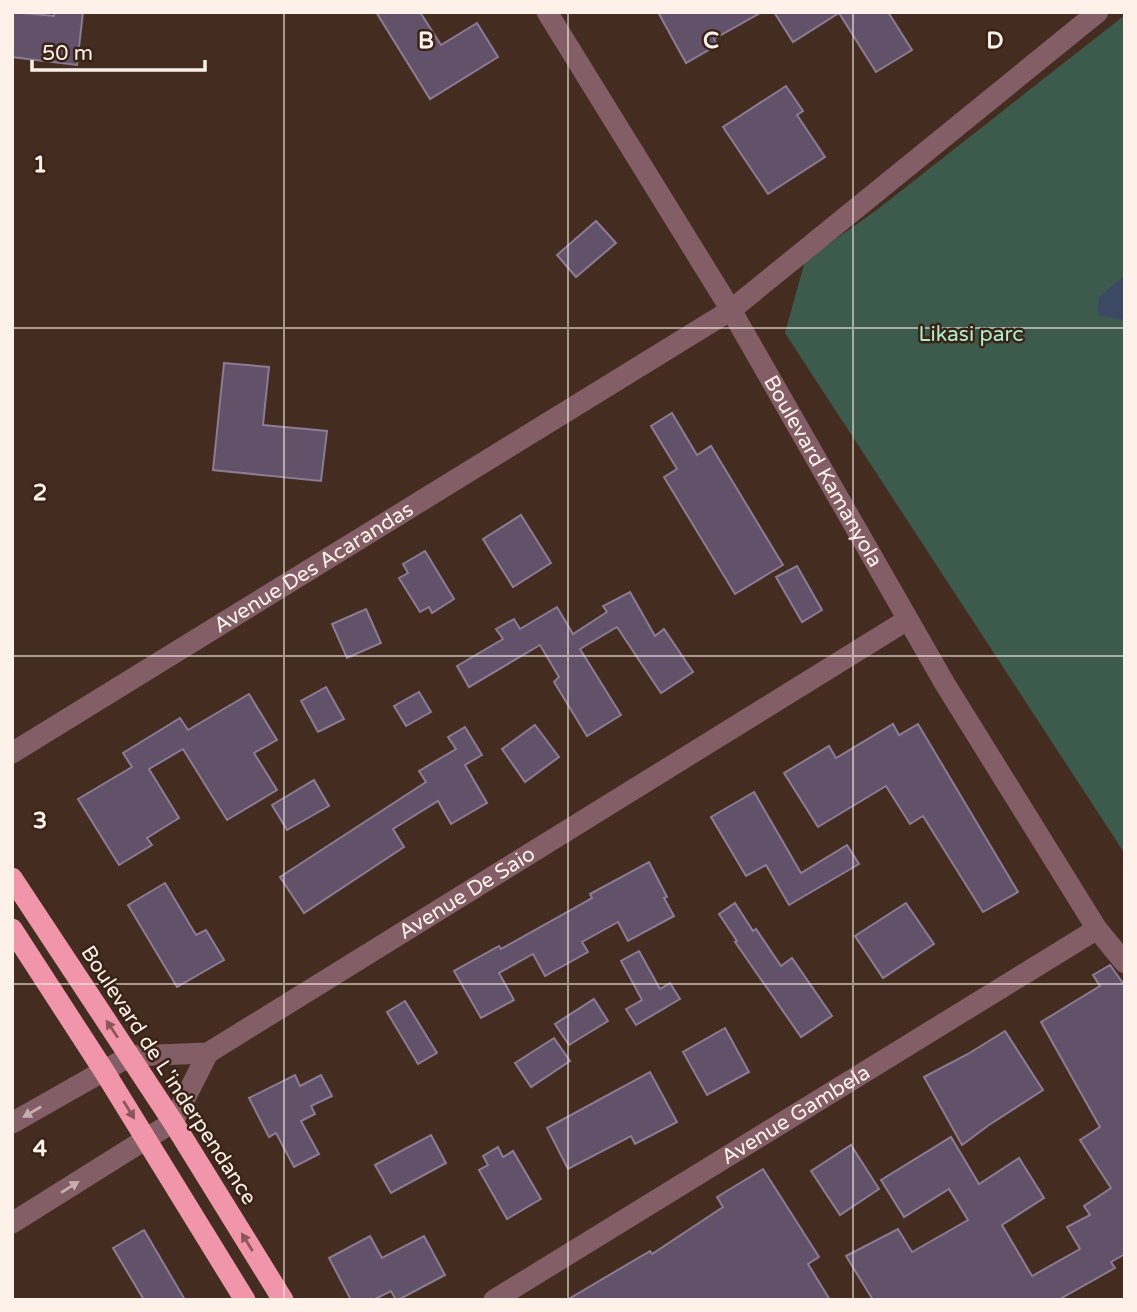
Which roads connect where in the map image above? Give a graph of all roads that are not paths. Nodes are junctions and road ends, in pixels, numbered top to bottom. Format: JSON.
{"nodes":[{"id":1,"x":547,"y":12,"type":"edge"},
{"id":2,"x":1098,"y":12,"type":"edge"},
{"id":3,"x":732,"y":310,"type":"junction"},
{"id":4,"x":907,"y":620,"type":"junction"},
{"id":5,"x":12,"y":753,"type":"edge"},
{"id":6,"x":13,"y":879,"type":"edge"},
{"id":7,"x":12,"y":929,"type":"edge"},
{"id":8,"x":1097,"y":929,"type":"junction"},
{"id":9,"x":1125,"y":963,"type":"edge"},
{"id":10,"x":208,"y":1053,"type":"junction"},
{"id":11,"x":130,"y":1056,"type":"junction"},
{"id":12,"x":104,"y":1070,"type":"junction"},
{"id":13,"x":173,"y":1122,"type":"junction"},
{"id":14,"x":12,"y":1123,"type":"edge"},
{"id":15,"x":147,"y":1139,"type":"junction"},
{"id":16,"x":12,"y":1223,"type":"edge"},
{"id":17,"x":245,"y":1300,"type":"edge"},
{"id":18,"x":283,"y":1300,"type":"edge"},
{"id":19,"x":494,"y":1300,"type":"edge"}],
"edges":[{"from":1,"to":3,"type":"street","name":"Boulevard Kamanyola"},
{"from":2,"to":3,"type":"street","name":"Avenue Des Acarandas"},
{"from":3,"to":4,"type":"street","name":"Boulevard Kamanyola"},
{"from":3,"to":5,"type":"street","name":"Avenue Des Acarandas"},
{"from":4,"to":8,"type":"street","name":"Boulevard Kamanyola"},
{"from":4,"to":10,"type":"street","name":"Avenue De Saio"},
{"from":11,"to":6,"type":"highway","name":"Boulevard de L'inderpendance","one_way":true},
{"from":7,"to":12,"type":"highway"},
{"from":8,"to":9,"type":"street","name":"Boulevard Kamanyola"},
{"from":8,"to":19,"type":"street","name":"Avenue Gambela"},
{"from":10,"to":11,"type":"street","name":"Avenue De Saio"},
{"from":10,"to":13,"type":"street"},
{"from":11,"to":12,"type":"street","name":"Avenue De Saio"},
{"from":11,"to":13,"type":"highway","name":"Boulevard de L'inderpendance"},
{"from":12,"to":14,"type":"street","name":"Avenue De Saio","one_way":true},
{"from":12,"to":15,"type":"highway","one_way":true},
{"from":13,"to":15,"type":"street"},
{"from":18,"to":13,"type":"highway","name":"Boulevard de L'inderpendance","one_way":true},
{"from":16,"to":15,"type":"street","one_way":true},
{"from":15,"to":17,"type":"highway"}]}
